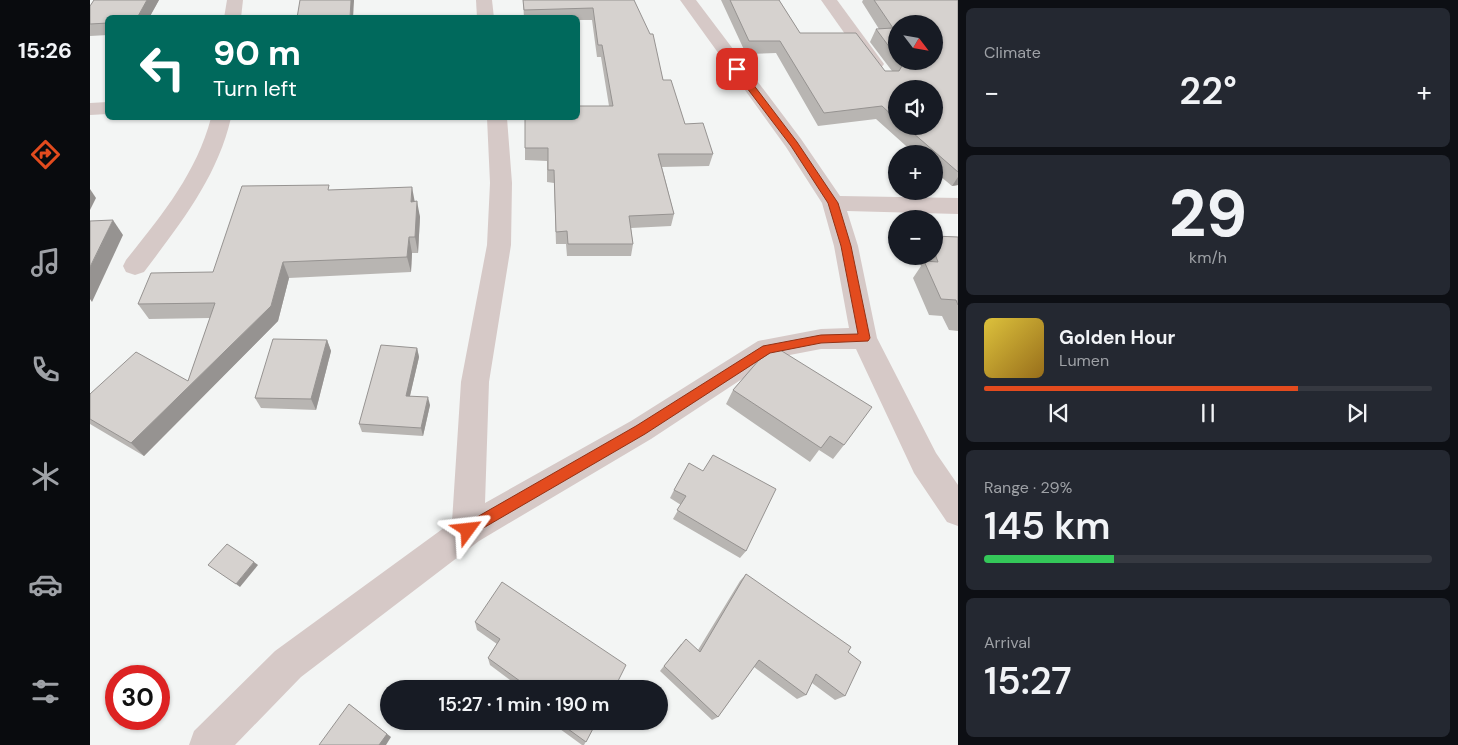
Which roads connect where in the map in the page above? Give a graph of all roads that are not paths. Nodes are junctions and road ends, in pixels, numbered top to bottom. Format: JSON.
{"nodes":[{"id":1,"x":235,"y":0,"type":"edge"},
{"id":2,"x":484,"y":0,"type":"edge"},
{"id":3,"x":688,"y":0,"type":"edge"},
{"id":4,"x":829,"y":0,"type":"edge"},
{"id":5,"x":232,"y":15,"type":"edge"},
{"id":6,"x":486,"y":15,"type":"edge"},
{"id":7,"x":886,"y":78,"type":"edge"},
{"id":8,"x":105,"y":108,"type":"edge"},
{"id":9,"x":90,"y":109,"type":"edge"},
{"id":10,"x":221,"y":120,"type":"edge"},
{"id":11,"x":496,"y":120,"type":"edge"},
{"id":12,"x":833,"y":203,"type":"junction"},
{"id":13,"x":958,"y":206,"type":"edge"},
{"id":14,"x":135,"y":266,"type":"dead end"},
{"id":15,"x":864,"y":338,"type":"junction"},
{"id":16,"x":958,"y":511,"type":"edge"},
{"id":17,"x":468,"y":530,"type":"junction"},
{"id":18,"x":208,"y":745,"type":"edge"}],
"edges":[{"from":1,"to":5,"type":"street"},
{"from":2,"to":6,"type":"street"},
{"from":3,"to":12,"type":"street"},
{"from":4,"to":7,"type":"street"},
{"from":8,"to":9,"type":"street"},
{"from":10,"to":14,"type":"street"},
{"from":11,"to":17,"type":"street"},
{"from":12,"to":13,"type":"street"},
{"from":12,"to":15,"type":"street"},
{"from":15,"to":16,"type":"street"},
{"from":15,"to":17,"type":"street"},
{"from":17,"to":18,"type":"street"}]}
